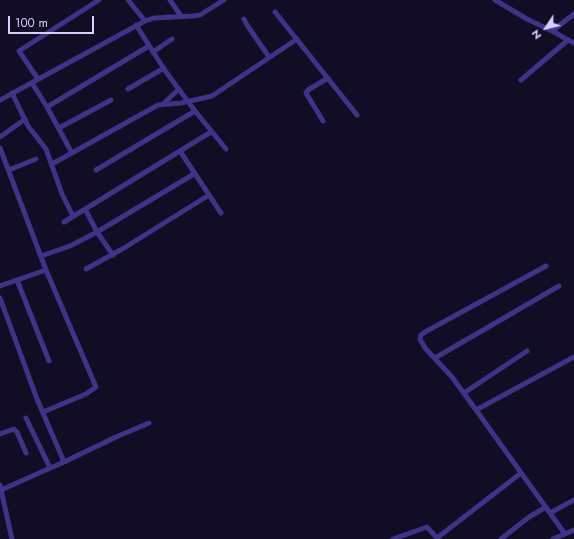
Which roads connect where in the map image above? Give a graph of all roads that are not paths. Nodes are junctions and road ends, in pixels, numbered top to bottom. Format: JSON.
{"nodes":[{"id":1,"x":99,"y":0,"type":"edge"},
{"id":2,"x":128,"y":0,"type":"edge"},
{"id":3,"x":170,"y":0,"type":"edge"},
{"id":4,"x":224,"y":0,"type":"edge"},
{"id":5,"x":495,"y":0,"type":"edge"},
{"id":6,"x":275,"y":12,"type":"dead end"},
{"id":7,"x":574,"y":14,"type":"edge"},
{"id":8,"x":181,"y":16,"type":"junction"},
{"id":9,"x":244,"y":19,"type":"dead end"},
{"id":10,"x":145,"y":21,"type":"junction"},
{"id":11,"x":136,"y":26,"type":"junction"},
{"id":12,"x":552,"y":31,"type":"junction"},
{"id":13,"x":297,"y":38,"type":"junction"},
{"id":14,"x":172,"y":39,"type":"dead end"},
{"id":15,"x":568,"y":40,"type":"junction"},
{"id":16,"x":574,"y":43,"type":"edge"},
{"id":17,"x":149,"y":46,"type":"junction"},
{"id":18,"x":153,"y":52,"type":"junction"},
{"id":19,"x":269,"y":57,"type":"junction"},
{"id":20,"x":164,"y":68,"type":"junction"},
{"id":21,"x":328,"y":78,"type":"junction"},
{"id":22,"x":38,"y":79,"type":"junction"},
{"id":23,"x":521,"y":80,"type":"dead end"},
{"id":24,"x":32,"y":82,"type":"junction"},
{"id":25,"x":128,"y":89,"type":"dead end"},
{"id":26,"x":179,"y":89,"type":"junction"},
{"id":27,"x":12,"y":94,"type":"junction"},
{"id":28,"x":0,"y":100,"type":"edge"},
{"id":29,"x":111,"y":100,"type":"dead end"},
{"id":30,"x":188,"y":101,"type":"junction"},
{"id":31,"x":163,"y":104,"type":"junction"},
{"id":32,"x":47,"y":107,"type":"junction"},
{"id":33,"x":195,"y":111,"type":"junction"},
{"id":34,"x":356,"y":115,"type":"dead end"},
{"id":35,"x":25,"y":119,"type":"junction"},
{"id":36,"x":323,"y":122,"type":"dead end"},
{"id":37,"x":59,"y":128,"type":"junction"},
{"id":38,"x":212,"y":132,"type":"junction"},
{"id":39,"x":0,"y":137,"type":"edge"},
{"id":40,"x":0,"y":148,"type":"edge"},
{"id":41,"x":226,"y":149,"type":"dead end"},
{"id":42,"x":180,"y":151,"type":"junction"},
{"id":43,"x":72,"y":153,"type":"junction"},
{"id":44,"x":36,"y":159,"type":"dead end"},
{"id":45,"x":52,"y":164,"type":"junction"},
{"id":46,"x":8,"y":170,"type":"junction"},
{"id":47,"x":96,"y":170,"type":"dead end"},
{"id":48,"x":194,"y":174,"type":"junction"},
{"id":49,"x":209,"y":195,"type":"junction"},
{"id":50,"x":85,"y":209,"type":"junction"},
{"id":51,"x":221,"y":213,"type":"dead end"},
{"id":52,"x":72,"y":216,"type":"junction"},
{"id":53,"x":64,"y":222,"type":"dead end"},
{"id":54,"x":97,"y":232,"type":"junction"},
{"id":55,"x":113,"y":255,"type":"junction"},
{"id":56,"x":41,"y":256,"type":"junction"},
{"id":57,"x":546,"y":266,"type":"dead end"},
{"id":58,"x":46,"y":270,"type":"junction"},
{"id":59,"x":86,"y":270,"type":"dead end"},
{"id":60,"x":17,"y":280,"type":"junction"},
{"id":61,"x":0,"y":286,"type":"edge"},
{"id":62,"x":559,"y":286,"type":"dead end"},
{"id":63,"x":0,"y":298,"type":"edge"},
{"id":64,"x":2,"y":311,"type":"edge"},
{"id":65,"x":527,"y":351,"type":"dead end"},
{"id":66,"x":574,"y":357,"type":"edge"},
{"id":67,"x":435,"y":358,"type":"junction"},
{"id":68,"x":49,"y":361,"type":"dead end"},
{"id":69,"x":464,"y":393,"type":"junction"},
{"id":70,"x":476,"y":410,"type":"junction"},
{"id":71,"x":43,"y":412,"type":"junction"},
{"id":72,"x":26,"y":418,"type":"dead end"},
{"id":73,"x":149,"y":424,"type":"dead end"},
{"id":74,"x":0,"y":434,"type":"edge"},
{"id":75,"x":26,"y":453,"type":"dead end"},
{"id":76,"x":64,"y":462,"type":"junction"},
{"id":77,"x":50,"y":468,"type":"junction"},
{"id":78,"x":521,"y":473,"type":"junction"},
{"id":79,"x":0,"y":487,"type":"edge"},
{"id":80,"x":574,"y":500,"type":"edge"},
{"id":81,"x":546,"y":507,"type":"junction"},
{"id":82,"x":3,"y":510,"type":"edge"},
{"id":83,"x":550,"y":512,"type":"junction"},
{"id":84,"x":574,"y":530,"type":"edge"},
{"id":85,"x":565,"y":534,"type":"junction"},
{"id":86,"x":438,"y":538,"type":"edge"},
{"id":87,"x":12,"y":539,"type":"edge"},
{"id":88,"x":393,"y":539,"type":"edge"},
{"id":89,"x":501,"y":539,"type":"edge"},
{"id":90,"x":553,"y":539,"type":"edge"}],
"edges":[{"from":1,"to":22,"type":"street"},
{"from":2,"to":10,"type":"street"},
{"from":3,"to":8,"type":"street"},
{"from":4,"to":8,"type":"street"},
{"from":5,"to":12,"type":"street"},
{"from":6,"to":13,"type":"street"},
{"from":7,"to":12,"type":"street"},
{"from":8,"to":10,"type":"street"},
{"from":9,"to":19,"type":"street"},
{"from":10,"to":11,"type":"street"},
{"from":11,"to":17,"type":"street"},
{"from":11,"to":22,"type":"street"},
{"from":12,"to":15,"type":"street"},
{"from":13,"to":19,"type":"street"},
{"from":13,"to":21,"type":"street"},
{"from":14,"to":18,"type":"street"},
{"from":15,"to":16,"type":"street"},
{"from":15,"to":23,"type":"street"},
{"from":17,"to":18,"type":"street"},
{"from":17,"to":32,"type":"street"},
{"from":18,"to":20,"type":"street"},
{"from":19,"to":30,"type":"street"},
{"from":20,"to":25,"type":"street"},
{"from":20,"to":26,"type":"street"},
{"from":21,"to":34,"type":"street"},
{"from":21,"to":36,"type":"street"},
{"from":22,"to":24,"type":"street"},
{"from":24,"to":27,"type":"street"},
{"from":24,"to":32,"type":"street"},
{"from":26,"to":30,"type":"street"},
{"from":26,"to":31,"type":"street"},
{"from":27,"to":28,"type":"street"},
{"from":27,"to":35,"type":"street"},
{"from":29,"to":37,"type":"street"},
{"from":30,"to":31,"type":"street"},
{"from":30,"to":33,"type":"street"},
{"from":31,"to":43,"type":"street"},
{"from":32,"to":37,"type":"street"},
{"from":33,"to":38,"type":"street"},
{"from":33,"to":47,"type":"street"},
{"from":35,"to":39,"type":"street"},
{"from":35,"to":45,"type":"street"},
{"from":37,"to":43,"type":"street"},
{"from":38,"to":41,"type":"street"},
{"from":38,"to":42,"type":"street"},
{"from":40,"to":46,"type":"street"},
{"from":42,"to":48,"type":"street"},
{"from":42,"to":50,"type":"street"},
{"from":43,"to":45,"type":"street"},
{"from":44,"to":46,"type":"street"},
{"from":45,"to":52,"type":"street"},
{"from":46,"to":56,"type":"street"},
{"from":48,"to":49,"type":"street"},
{"from":48,"to":54,"type":"street"},
{"from":49,"to":51,"type":"street"},
{"from":49,"to":55,"type":"street"},
{"from":50,"to":52,"type":"street"},
{"from":50,"to":54,"type":"street"},
{"from":52,"to":53,"type":"street"},
{"from":54,"to":55,"type":"street"},
{"from":54,"to":56,"type":"street"},
{"from":55,"to":59,"type":"street"},
{"from":56,"to":58,"type":"street"},
{"from":57,"to":67,"type":"street"},
{"from":58,"to":60,"type":"street"},
{"from":58,"to":71,"type":"street"},
{"from":60,"to":61,"type":"street"},
{"from":60,"to":68,"type":"street"},
{"from":62,"to":67,"type":"street"},
{"from":63,"to":64,"type":"street"},
{"from":64,"to":71,"type":"street"},
{"from":65,"to":69,"type":"street"},
{"from":66,"to":70,"type":"street"},
{"from":67,"to":69,"type":"street"},
{"from":69,"to":70,"type":"street"},
{"from":70,"to":78,"type":"street"},
{"from":71,"to":76,"type":"street"},
{"from":72,"to":77,"type":"street"},
{"from":73,"to":76,"type":"street"},
{"from":74,"to":75,"type":"street"},
{"from":76,"to":77,"type":"street"},
{"from":77,"to":79,"type":"street"},
{"from":78,"to":81,"type":"street"},
{"from":78,"to":86,"type":"street"},
{"from":79,"to":82,"type":"street"},
{"from":80,"to":83,"type":"street"},
{"from":81,"to":83,"type":"street"},
{"from":81,"to":89,"type":"street"},
{"from":82,"to":87,"type":"street"},
{"from":83,"to":85,"type":"street"},
{"from":84,"to":85,"type":"street"},
{"from":85,"to":90,"type":"street"},
{"from":86,"to":88,"type":"street"}]}
